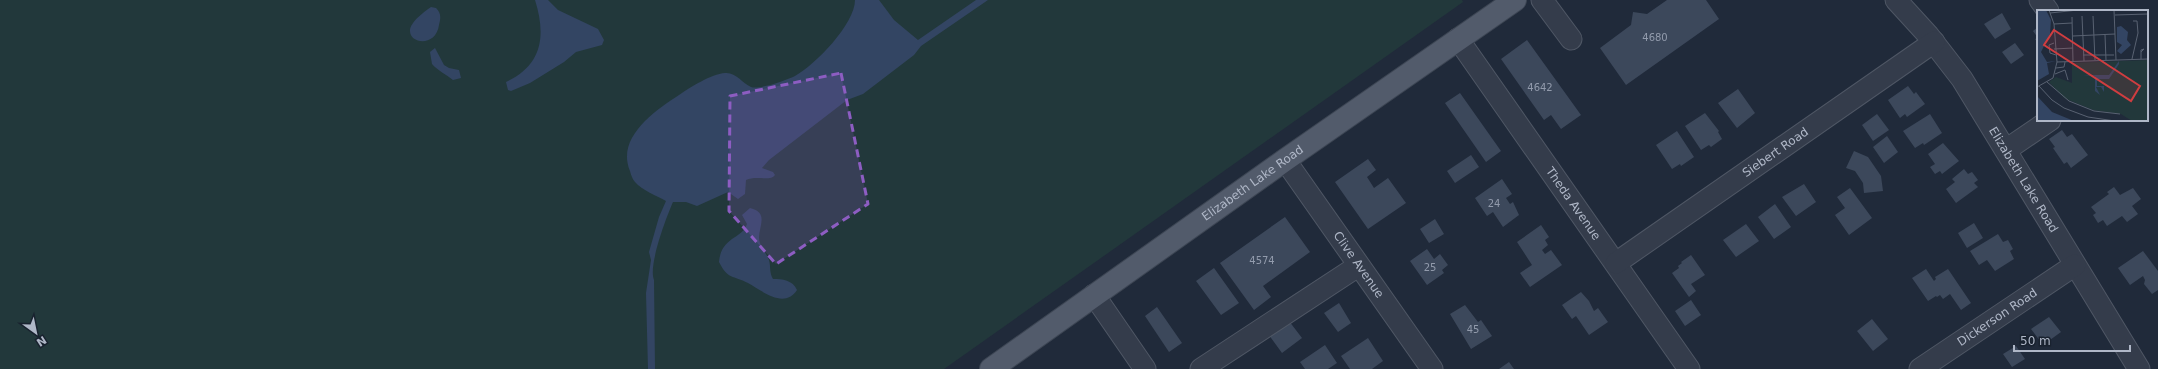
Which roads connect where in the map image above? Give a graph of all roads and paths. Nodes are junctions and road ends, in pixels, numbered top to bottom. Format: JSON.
{"nodes":[{"id":1,"x":1515,"y":0,"type":"edge"},
{"id":2,"x":1542,"y":0,"type":"edge"},
{"id":3,"x":1896,"y":0,"type":"edge"},
{"id":4,"x":2040,"y":0,"type":"edge"},
{"id":5,"x":2047,"y":10,"type":"edge"},
{"id":6,"x":1458,"y":39,"type":"junction"},
{"id":7,"x":1571,"y":39,"type":"dead end"},
{"id":8,"x":1934,"y":42,"type":"junction"},
{"id":9,"x":2049,"y":121,"type":"edge"},
{"id":10,"x":2006,"y":150,"type":"junction"},
{"id":11,"x":1285,"y":160,"type":"junction"},
{"id":12,"x":1616,"y":264,"type":"junction"},
{"id":13,"x":2075,"y":264,"type":"junction"},
{"id":14,"x":1358,"y":266,"type":"junction"},
{"id":15,"x":1094,"y":295,"type":"junction"},
{"id":16,"x":1004,"y":365,"type":"edge"},
{"id":17,"x":1145,"y":369,"type":"edge"},
{"id":18,"x":1201,"y":369,"type":"edge"},
{"id":19,"x":1432,"y":369,"type":"edge"},
{"id":20,"x":1689,"y":369,"type":"edge"},
{"id":21,"x":1920,"y":369,"type":"edge"},
{"id":22,"x":2139,"y":369,"type":"edge"}],
"edges":[{"from":1,"to":6,"type":"main road","name":"Elizabeth Lake Road"},
{"from":2,"to":7,"type":"street"},
{"from":3,"to":8,"type":"street","name":"Elizabeth Lake Road"},
{"from":4,"to":5,"type":"street"},
{"from":6,"to":11,"type":"main road","name":"Elizabeth Lake Road"},
{"from":6,"to":12,"type":"street","name":"Theda Avenue"},
{"from":8,"to":10,"type":"street","name":"Elizabeth Lake Road"},
{"from":8,"to":12,"type":"street","name":"Siebert Road"},
{"from":9,"to":10,"type":"street"},
{"from":10,"to":13,"type":"street","name":"Elizabeth Lake Road"},
{"from":11,"to":14,"type":"street","name":"Clive Avenue"},
{"from":11,"to":15,"type":"main road","name":"Elizabeth Lake Road"},
{"from":12,"to":20,"type":"street","name":"Theda Avenue"},
{"from":13,"to":21,"type":"street","name":"Dickerson Road"},
{"from":13,"to":22,"type":"street","name":"Elizabeth Lake Road"},
{"from":14,"to":18,"type":"street"},
{"from":14,"to":19,"type":"street","name":"Clive Avenue"},
{"from":15,"to":16,"type":"main road","name":"Elizabeth Lake Road"},
{"from":15,"to":17,"type":"street"}]}
